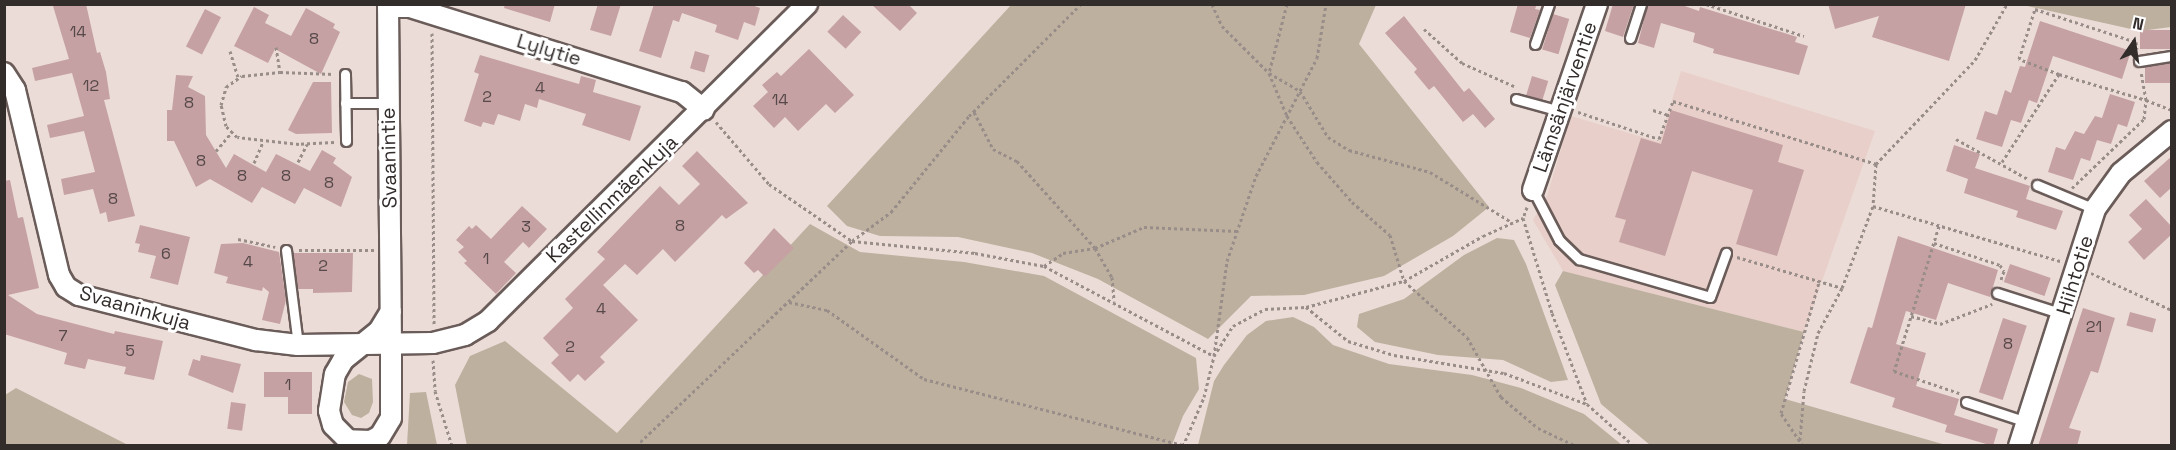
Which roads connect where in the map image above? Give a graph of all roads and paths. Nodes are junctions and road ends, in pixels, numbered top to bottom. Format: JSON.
{"nodes":[{"id":1,"x":807,"y":4,"type":"edge"},
{"id":2,"x":1080,"y":4,"type":"edge"},
{"id":3,"x":1212,"y":4,"type":"edge"},
{"id":4,"x":1287,"y":4,"type":"edge"},
{"id":5,"x":1326,"y":4,"type":"edge"},
{"id":6,"x":1549,"y":4,"type":"edge"},
{"id":7,"x":1598,"y":4,"type":"edge"},
{"id":8,"x":1641,"y":4,"type":"edge"},
{"id":9,"x":1706,"y":4,"type":"edge"},
{"id":10,"x":2007,"y":4,"type":"edge"},
{"id":11,"x":388,"y":6,"type":"edge"},
{"id":12,"x":432,"y":14,"type":"junction"},
{"id":13,"x":1425,"y":29,"type":"dead end"},
{"id":14,"x":1804,"y":36,"type":"dead end"},
{"id":15,"x":1630,"y":38,"type":"dead end"},
{"id":16,"x":1535,"y":44,"type":"dead end"},
{"id":17,"x":276,"y":47,"type":"dead end"},
{"id":18,"x":230,"y":51,"type":"dead end"},
{"id":19,"x":2172,"y":56,"type":"edge"},
{"id":20,"x":2139,"y":61,"type":"junction"},
{"id":21,"x":280,"y":72,"type":"junction"},
{"id":22,"x":4,"y":73,"type":"edge"},
{"id":23,"x":1269,"y":73,"type":"junction"},
{"id":24,"x":345,"y":74,"type":"joint"},
{"id":25,"x":2059,"y":74,"type":"junction"},
{"id":26,"x":238,"y":77,"type":"junction"},
{"id":27,"x":1514,"y":86,"type":"dead end"},
{"id":28,"x":1300,"y":91,"type":"junction"},
{"id":29,"x":1516,"y":99,"type":"dead end"},
{"id":30,"x":2146,"y":100,"type":"junction"},
{"id":31,"x":345,"y":103,"type":"junction"},
{"id":32,"x":389,"y":103,"type":"junction"},
{"id":33,"x":1561,"y":109,"type":"junction"},
{"id":34,"x":704,"y":110,"type":"junction"},
{"id":35,"x":1653,"y":110,"type":"dead end"},
{"id":36,"x":2172,"y":110,"type":"edge"},
{"id":37,"x":974,"y":112,"type":"junction"},
{"id":38,"x":1668,"y":115,"type":"junction"},
{"id":39,"x":1287,"y":116,"type":"junction"},
{"id":40,"x":2172,"y":131,"type":"edge"},
{"id":41,"x":231,"y":133,"type":"junction"},
{"id":42,"x":1956,"y":139,"type":"dead end"},
{"id":43,"x":346,"y":141,"type":"joint"},
{"id":44,"x":263,"y":142,"type":"junction"},
{"id":45,"x":307,"y":144,"type":"junction"},
{"id":46,"x":216,"y":151,"type":"dead end"},
{"id":47,"x":298,"y":162,"type":"dead end"},
{"id":48,"x":2002,"y":162,"type":"junction"},
{"id":49,"x":254,"y":163,"type":"dead end"},
{"id":50,"x":1876,"y":164,"type":"junction"},
{"id":51,"x":2037,"y":185,"type":"joint"},
{"id":52,"x":1533,"y":190,"type":"junction"},
{"id":53,"x":2066,"y":197,"type":"junction"},
{"id":54,"x":1873,"y":206,"type":"junction"},
{"id":55,"x":2095,"y":209,"type":"junction"},
{"id":56,"x":1523,"y":218,"type":"junction"},
{"id":57,"x":1513,"y":223,"type":"junction"},
{"id":58,"x":1939,"y":226,"type":"junction"},
{"id":59,"x":1237,"y":231,"type":"junction"},
{"id":60,"x":238,"y":239,"type":"dead end"},
{"id":61,"x":852,"y":241,"type":"junction"},
{"id":62,"x":1934,"y":243,"type":"junction"},
{"id":63,"x":1095,"y":248,"type":"junction"},
{"id":64,"x":286,"y":250,"type":"junction"},
{"id":65,"x":390,"y":250,"type":"junction"},
{"id":66,"x":1726,"y":253,"type":"joint"},
{"id":67,"x":1044,"y":266,"type":"junction"},
{"id":68,"x":2078,"y":266,"type":"junction"},
{"id":69,"x":1404,"y":281,"type":"junction"},
{"id":70,"x":1820,"y":282,"type":"junction"},
{"id":71,"x":1842,"y":288,"type":"junction"},
{"id":72,"x":1997,"y":292,"type":"joint"},
{"id":73,"x":2011,"y":297,"type":"junction"},
{"id":74,"x":1114,"y":301,"type":"junction"},
{"id":75,"x":789,"y":302,"type":"junction"},
{"id":76,"x":1306,"y":307,"type":"junction"},
{"id":77,"x":2172,"y":309,"type":"edge"},
{"id":78,"x":391,"y":311,"type":"junction"},
{"id":79,"x":2063,"y":314,"type":"junction"},
{"id":80,"x":1911,"y":316,"type":"junction"},
{"id":81,"x":433,"y":343,"type":"junction"},
{"id":82,"x":363,"y":344,"type":"junction"},
{"id":83,"x":392,"y":344,"type":"junction"},
{"id":84,"x":298,"y":345,"type":"junction"},
{"id":85,"x":1214,"y":356,"type":"junction"},
{"id":86,"x":1484,"y":370,"type":"junction"},
{"id":87,"x":1966,"y":402,"type":"joint"},
{"id":88,"x":1587,"y":404,"type":"junction"},
{"id":89,"x":2030,"y":423,"type":"junction"},
{"id":90,"x":1800,"y":441,"type":"junction"},
{"id":91,"x":1185,"y":444,"type":"edge"},
{"id":92,"x":452,"y":446,"type":"edge"},
{"id":93,"x":636,"y":446,"type":"edge"},
{"id":94,"x":1576,"y":446,"type":"edge"},
{"id":95,"x":1634,"y":446,"type":"edge"},
{"id":96,"x":1803,"y":446,"type":"edge"},
{"id":97,"x":2019,"y":446,"type":"edge"}],
"edges":[{"from":1,"to":34,"type":"street","name":"Kastellinmäenkuja"},
{"from":2,"to":37,"type":"path"},
{"from":3,"to":23,"type":"path"},
{"from":4,"to":23,"type":"path"},
{"from":5,"to":28,"type":"path"},
{"from":6,"to":16,"type":"lane"},
{"from":7,"to":33,"type":"street","name":"Lämsänjärventie"},
{"from":8,"to":15,"type":"lane"},
{"from":9,"to":14,"type":"path"},
{"from":10,"to":50,"type":"path"},
{"from":11,"to":12,"type":"street","name":"Lylytie"},
{"from":11,"to":32,"type":"street","name":"Svaanintie"},
{"from":12,"to":34,"type":"street","name":"Lylytie"},
{"from":12,"to":81,"type":"path"},
{"from":13,"to":27,"type":"path"},
{"from":17,"to":21,"type":"path"},
{"from":18,"to":26,"type":"path"},
{"from":19,"to":20,"type":"lane"},
{"from":20,"to":25,"type":"path"},
{"from":20,"to":30,"type":"path"},
{"from":21,"to":24,"type":"path"},
{"from":21,"to":26,"type":"path"},
{"from":22,"to":84,"type":"street","name":"Svaaninkuja"},
{"from":23,"to":28,"type":"path"},
{"from":23,"to":39,"type":"path"},
{"from":24,"to":31,"type":"lane"},
{"from":25,"to":30,"type":"path"},
{"from":25,"to":48,"type":"path"},
{"from":26,"to":41,"type":"path"},
{"from":28,"to":39,"type":"path"},
{"from":28,"to":57,"type":"path"},
{"from":29,"to":33,"type":"lane"},
{"from":30,"to":36,"type":"path"},
{"from":30,"to":53,"type":"path"},
{"from":31,"to":32,"type":"lane"},
{"from":31,"to":43,"type":"lane"},
{"from":32,"to":65,"type":"street","name":"Svaanintie"},
{"from":33,"to":38,"type":"path"},
{"from":33,"to":52,"type":"street","name":"Lämsänjärventie"},
{"from":34,"to":61,"type":"path"},
{"from":34,"to":81,"type":"street","name":"Kastellinmäenkuja"},
{"from":35,"to":38,"type":"path"},
{"from":37,"to":61,"type":"path"},
{"from":37,"to":63,"type":"path"},
{"from":38,"to":50,"type":"path"},
{"from":39,"to":59,"type":"path"},
{"from":39,"to":69,"type":"path"},
{"from":40,"to":55,"type":"street","name":"Hiihtotie"},
{"from":41,"to":44,"type":"path"},
{"from":41,"to":46,"type":"path"},
{"from":42,"to":48,"type":"path"},
{"from":43,"to":45,"type":"path"},
{"from":44,"to":45,"type":"path"},
{"from":44,"to":49,"type":"path"},
{"from":45,"to":47,"type":"path"},
{"from":48,"to":51,"type":"path"},
{"from":50,"to":54,"type":"path"},
{"from":51,"to":53,"type":"lane"},
{"from":52,"to":56,"type":"path"},
{"from":52,"to":66,"type":"lane"},
{"from":53,"to":55,"type":"lane"},
{"from":54,"to":58,"type":"path"},
{"from":54,"to":71,"type":"path"},
{"from":55,"to":68,"type":"street","name":"Hiihtotie"},
{"from":56,"to":57,"type":"path"},
{"from":56,"to":88,"type":"path"},
{"from":57,"to":69,"type":"path"},
{"from":58,"to":62,"type":"path"},
{"from":58,"to":68,"type":"path"},
{"from":59,"to":63,"type":"path"},
{"from":59,"to":85,"type":"path"},
{"from":60,"to":64,"type":"path"},
{"from":61,"to":67,"type":"path"},
{"from":61,"to":75,"type":"path"},
{"from":62,"to":72,"type":"path"},
{"from":62,"to":80,"type":"path"},
{"from":63,"to":67,"type":"path"},
{"from":63,"to":74,"type":"path"},
{"from":64,"to":65,"type":"path"},
{"from":64,"to":84,"type":"lane"},
{"from":65,"to":78,"type":"street","name":"Svaanintie"},
{"from":66,"to":70,"type":"path"},
{"from":67,"to":74,"type":"path"},
{"from":68,"to":77,"type":"path"},
{"from":68,"to":79,"type":"street","name":"Hiihtotie"},
{"from":69,"to":76,"type":"path"},
{"from":69,"to":86,"type":"path"},
{"from":70,"to":71,"type":"path"},
{"from":70,"to":90,"type":"path"},
{"from":71,"to":90,"type":"path"},
{"from":72,"to":73,"type":"lane"},
{"from":73,"to":79,"type":"lane"},
{"from":73,"to":80,"type":"path"},
{"from":74,"to":85,"type":"path"},
{"from":75,"to":91,"type":"path"},
{"from":75,"to":93,"type":"path"},
{"from":76,"to":85,"type":"path"},
{"from":76,"to":86,"type":"path"},
{"from":78,"to":82,"type":"street","name":"Svaanintie"},
{"from":78,"to":83,"type":"street","name":"Svaanintie"},
{"from":79,"to":89,"type":"street","name":"Hiihtotie"},
{"from":80,"to":87,"type":"path"},
{"from":81,"to":83,"type":"street","name":"Kastellinmäenkuja"},
{"from":81,"to":92,"type":"path"},
{"from":82,"to":83,"type":"street","name":"Svaaninkuja"},
{"from":82,"to":83,"type":"street","name":"Svaanintie"},
{"from":82,"to":84,"type":"street","name":"Svaaninkuja"},
{"from":85,"to":91,"type":"path"},
{"from":86,"to":88,"type":"path"},
{"from":86,"to":94,"type":"path"},
{"from":87,"to":89,"type":"lane"},
{"from":88,"to":95,"type":"path"},
{"from":89,"to":97,"type":"street","name":"Hiihtotie"},
{"from":90,"to":96,"type":"path"}]}
